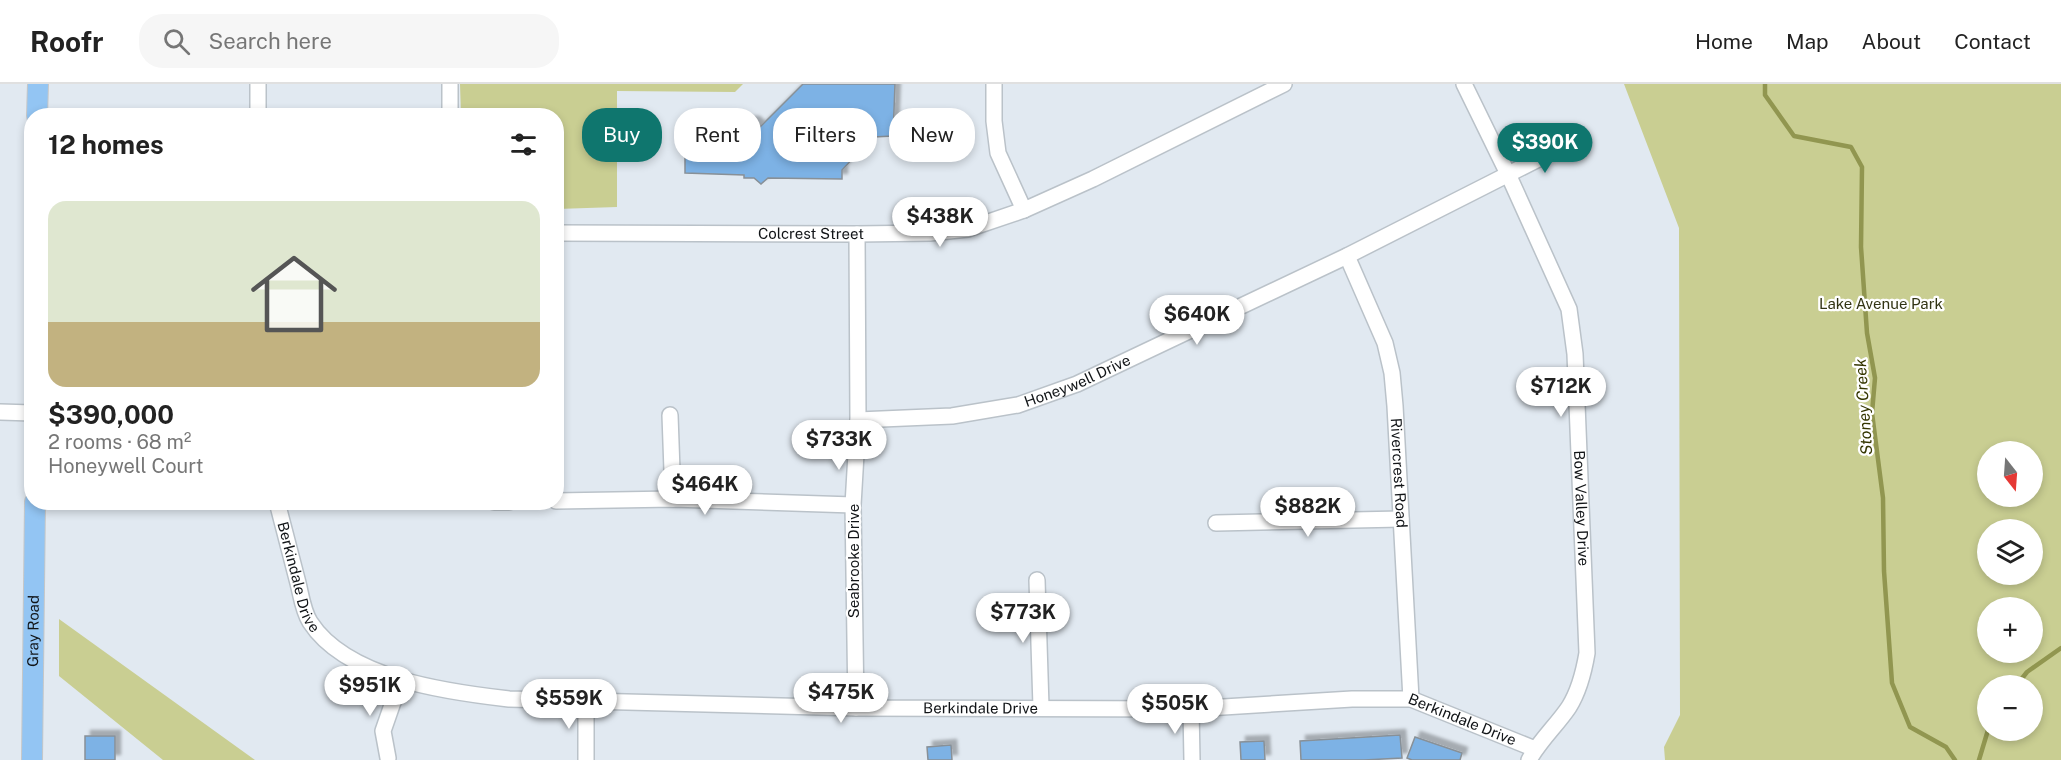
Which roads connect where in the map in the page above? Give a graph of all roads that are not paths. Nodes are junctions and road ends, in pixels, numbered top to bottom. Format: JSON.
{"nodes":[{"id":1,"x":38,"y":84,"type":"edge"},
{"id":2,"x":258,"y":84,"type":"edge"},
{"id":3,"x":450,"y":84,"type":"edge"},
{"id":4,"x":994,"y":84,"type":"edge"},
{"id":5,"x":1284,"y":84,"type":"edge"},
{"id":6,"x":1464,"y":84,"type":"edge"},
{"id":7,"x":37,"y":108,"type":"edge"},
{"id":8,"x":258,"y":108,"type":"edge"},
{"id":9,"x":450,"y":108,"type":"edge"},
{"id":10,"x":1566,"y":145,"type":"dead end"},
{"id":11,"x":1508,"y":174,"type":"junction"},
{"id":12,"x":1024,"y":210,"type":"junction"},
{"id":13,"x":564,"y":232,"type":"edge"},
{"id":14,"x":857,"y":234,"type":"junction"},
{"id":15,"x":1347,"y":256,"type":"junction"},
{"id":16,"x":0,"y":412,"type":"edge"},
{"id":17,"x":24,"y":413,"type":"edge"},
{"id":18,"x":670,"y":415,"type":"dead end"},
{"id":19,"x":858,"y":420,"type":"junction"},
{"id":20,"x":673,"y":499,"type":"junction"},
{"id":21,"x":564,"y":501,"type":"edge"},
{"id":22,"x":854,"y":505,"type":"junction"},
{"id":23,"x":35,"y":510,"type":"edge"},
{"id":24,"x":280,"y":510,"type":"edge"},
{"id":25,"x":1401,"y":519,"type":"junction"},
{"id":26,"x":1215,"y":523,"type":"dead end"},
{"id":27,"x":1037,"y":580,"type":"dead end"},
{"id":28,"x":400,"y":679,"type":"junction"},
{"id":29,"x":1411,"y":699,"type":"junction"},
{"id":30,"x":586,"y":700,"type":"junction"},
{"id":31,"x":1041,"y":707,"type":"junction"},
{"id":32,"x":856,"y":708,"type":"junction"},
{"id":33,"x":1191,"y":709,"type":"junction"},
{"id":34,"x":1532,"y":754,"type":"edge"},
{"id":35,"x":388,"y":758,"type":"dead end"},
{"id":36,"x":32,"y":760,"type":"edge"},
{"id":37,"x":586,"y":760,"type":"edge"},
{"id":38,"x":1192,"y":760,"type":"edge"}],
"edges":[{"from":1,"to":7,"type":"main road"},
{"from":2,"to":8,"type":"street"},
{"from":3,"to":9,"type":"street"},
{"from":4,"to":12,"type":"street"},
{"from":5,"to":12,"type":"street","name":"Colcrest Street"},
{"from":6,"to":11,"type":"street","name":"Bow Valley Drive"},
{"from":10,"to":11,"type":"street","name":"Honeywell Drive"},
{"from":11,"to":15,"type":"street","name":"Honeywell Drive"},
{"from":11,"to":34,"type":"street","name":"Bow Valley Drive"},
{"from":12,"to":14,"type":"street","name":"Colcrest Street"},
{"from":13,"to":14,"type":"street","name":"Colcrest Street"},
{"from":14,"to":19,"type":"street","name":"Seabrooke Drive"},
{"from":15,"to":19,"type":"street","name":"Honeywell Drive"},
{"from":15,"to":25,"type":"street","name":"Rivercrest Road"},
{"from":16,"to":17,"type":"street"},
{"from":18,"to":20,"type":"street"},
{"from":19,"to":22,"type":"street","name":"Seabrooke Drive"},
{"from":20,"to":21,"type":"street"},
{"from":20,"to":22,"type":"street"},
{"from":22,"to":32,"type":"street","name":"Seabrooke Drive"},
{"from":23,"to":36,"type":"main road","name":"Gray Road"},
{"from":24,"to":28,"type":"street","name":"Berkindale Drive"},
{"from":25,"to":26,"type":"street"},
{"from":25,"to":29,"type":"street","name":"Rivercrest Road"},
{"from":27,"to":31,"type":"street"},
{"from":28,"to":30,"type":"street","name":"Berkindale Drive"},
{"from":28,"to":35,"type":"street"},
{"from":29,"to":33,"type":"street","name":"Berkindale Drive"},
{"from":29,"to":34,"type":"street","name":"Berkindale Drive"},
{"from":30,"to":32,"type":"street","name":"Berkindale Drive"},
{"from":30,"to":37,"type":"street"},
{"from":31,"to":32,"type":"street","name":"Berkindale Drive"},
{"from":31,"to":33,"type":"street","name":"Berkindale Drive"},
{"from":33,"to":38,"type":"street"}]}
